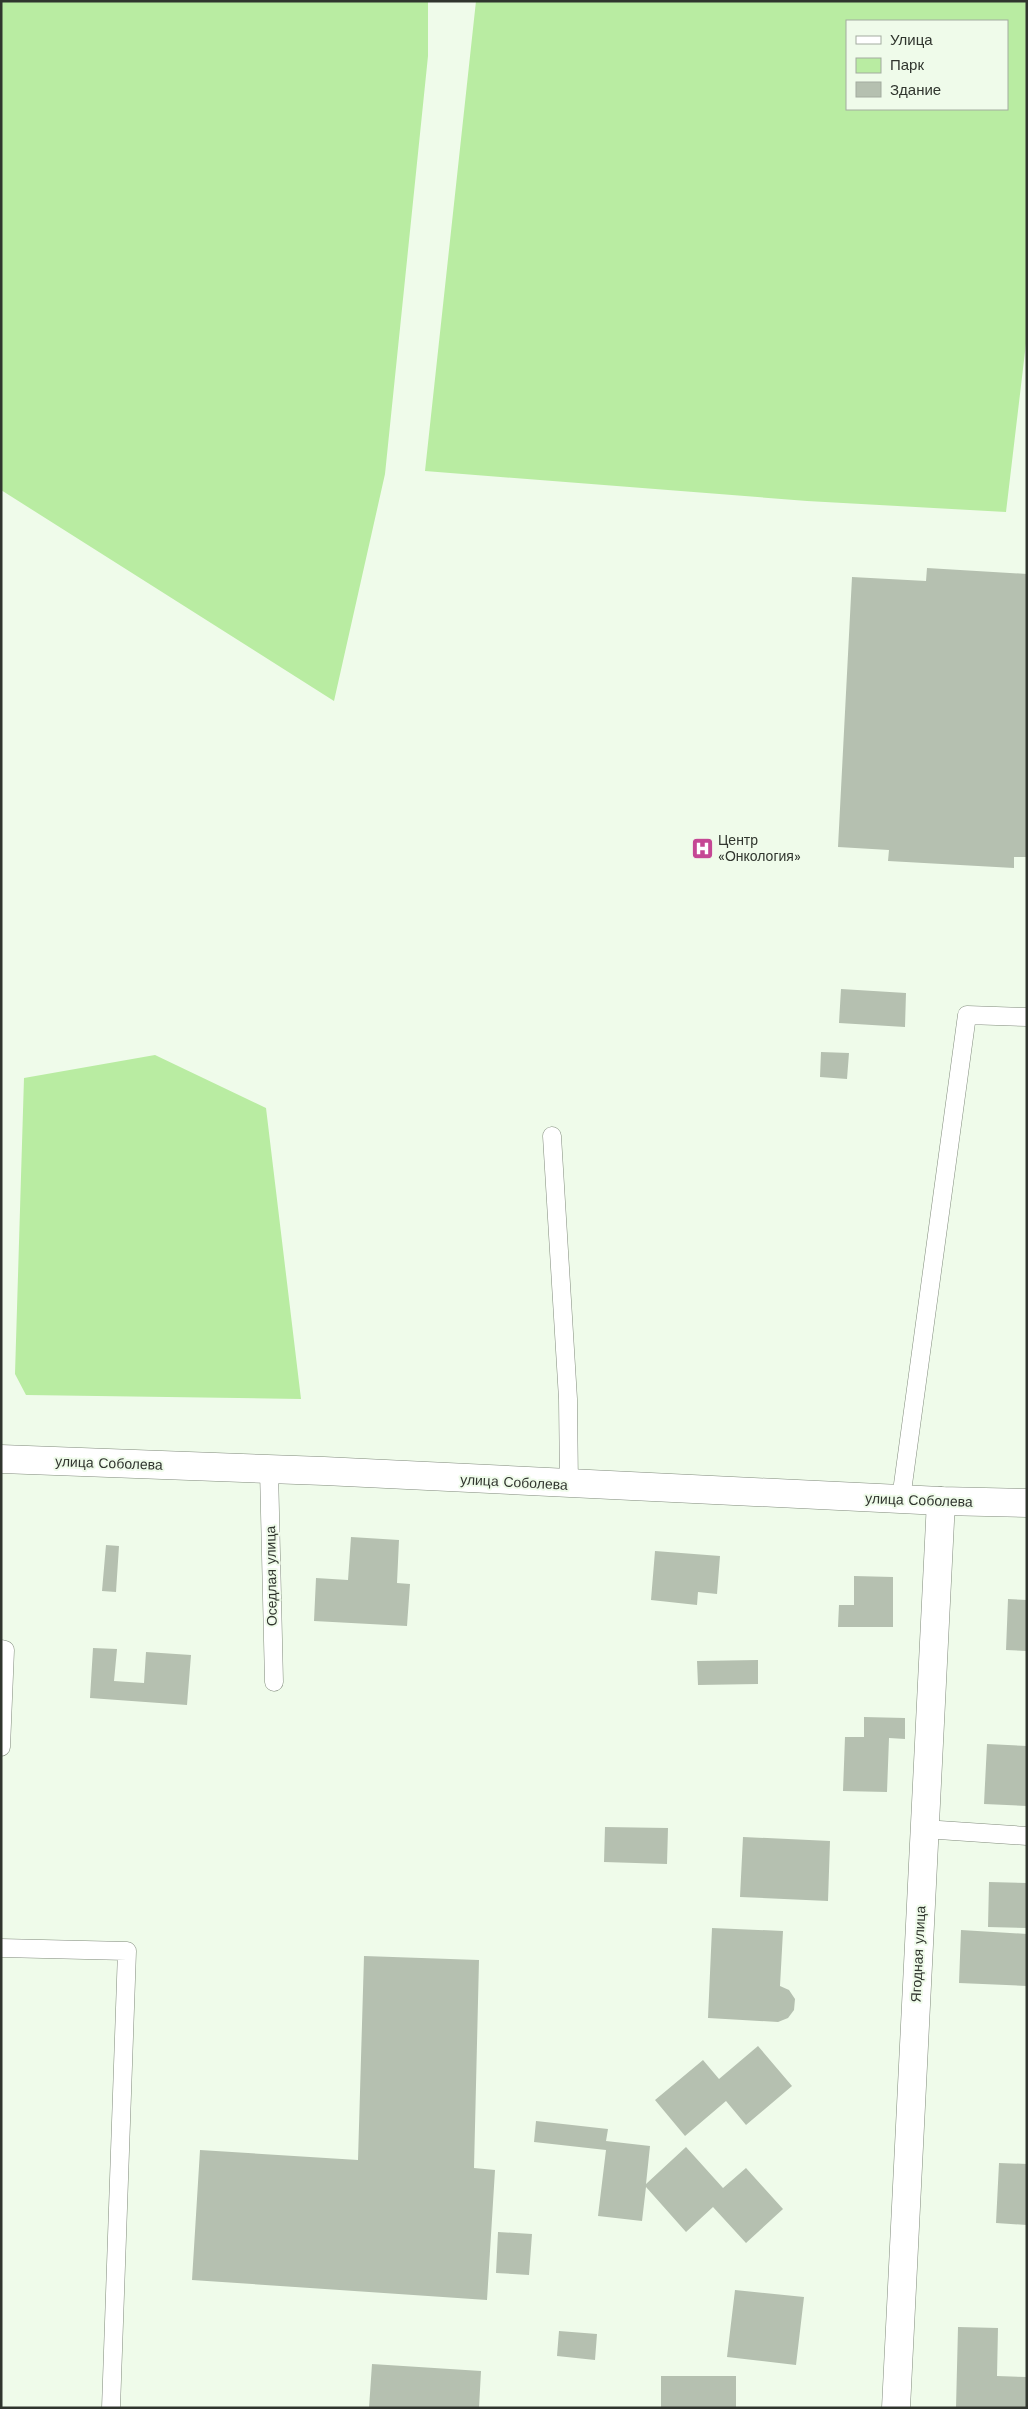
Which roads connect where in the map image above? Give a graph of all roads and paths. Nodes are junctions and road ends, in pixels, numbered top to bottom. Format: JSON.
{"nodes":[{"id":1,"x":1027,"y":1017,"type":"edge"},
{"id":2,"x":552,"y":1136,"type":"dead end"},
{"id":3,"x":1,"y":1459,"type":"edge"},
{"id":4,"x":269,"y":1470,"type":"junction"},
{"id":5,"x":569,"y":1485,"type":"junction"},
{"id":6,"x":901,"y":1500,"type":"junction"},
{"id":7,"x":941,"y":1501,"type":"junction"},
{"id":8,"x":1027,"y":1503,"type":"edge"},
{"id":9,"x":1,"y":1650,"type":"edge"},
{"id":10,"x":274,"y":1682,"type":"dead end"},
{"id":11,"x":1,"y":1747,"type":"edge"},
{"id":12,"x":924,"y":1829,"type":"junction"},
{"id":13,"x":1027,"y":1836,"type":"edge"},
{"id":14,"x":1,"y":1948,"type":"edge"},
{"id":15,"x":110,"y":2408,"type":"edge"},
{"id":16,"x":896,"y":2408,"type":"edge"}],
"edges":[{"from":1,"to":6,"type":"lane"},
{"from":2,"to":5,"type":"lane"},
{"from":3,"to":4,"type":"street","name":"улица Соболева"},
{"from":4,"to":5,"type":"street","name":"улица Соболева"},
{"from":4,"to":10,"type":"lane","name":"Оседлая улица"},
{"from":5,"to":6,"type":"street","name":"улица Соболева"},
{"from":6,"to":7,"type":"street","name":"улица Соболева"},
{"from":7,"to":8,"type":"street","name":"улица Соболева"},
{"from":7,"to":12,"type":"street","name":"Ягодная улица"},
{"from":9,"to":11,"type":"lane"},
{"from":12,"to":13,"type":"lane"},
{"from":12,"to":16,"type":"street","name":"Ягодная улица"},
{"from":14,"to":15,"type":"lane"}]}
